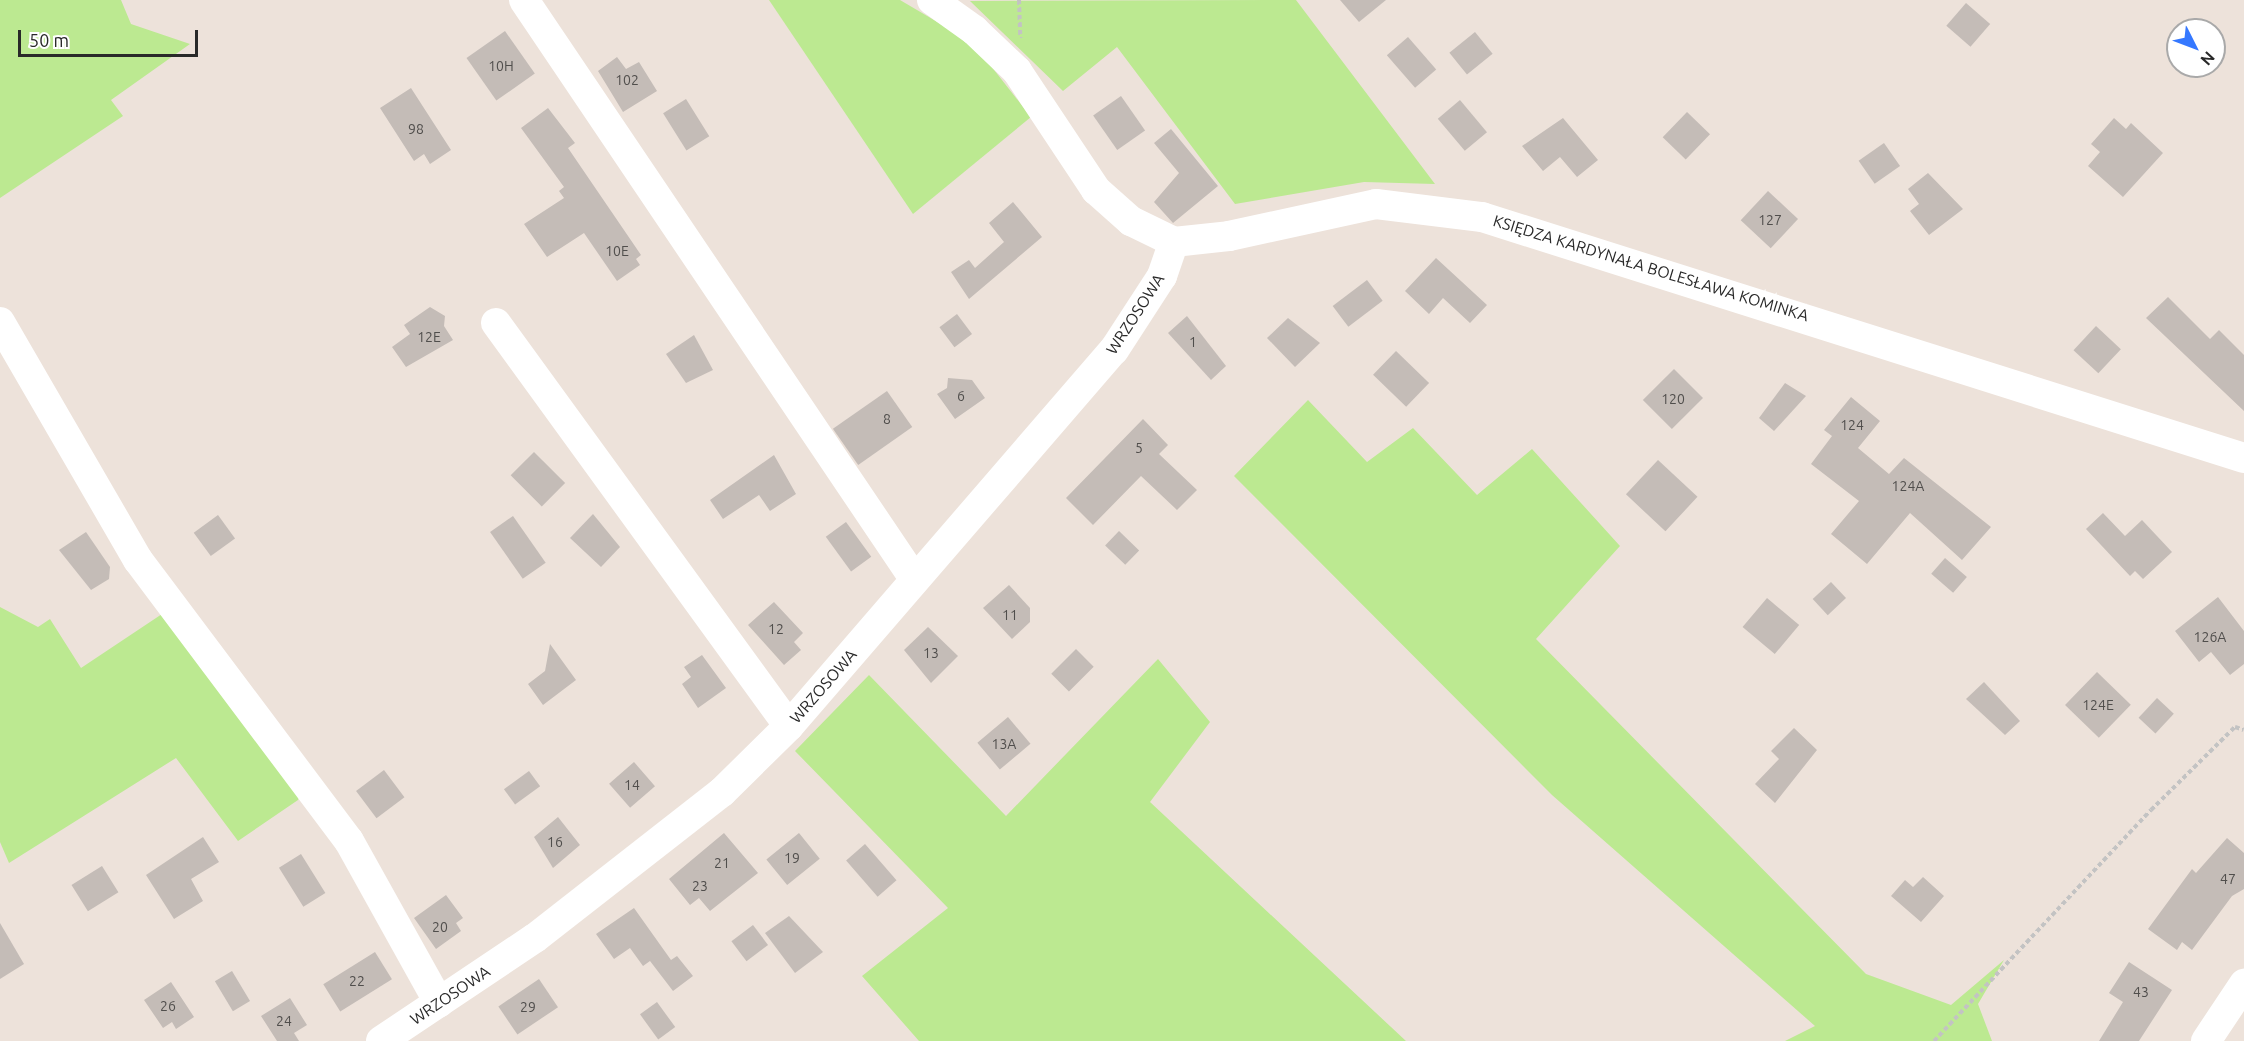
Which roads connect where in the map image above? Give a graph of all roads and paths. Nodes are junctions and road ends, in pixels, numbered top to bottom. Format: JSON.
{"nodes":[{"id":1,"x":524,"y":0,"type":"edge"},
{"id":2,"x":932,"y":0,"type":"edge"},
{"id":3,"x":1174,"y":242,"type":"junction"},
{"id":4,"x":0,"y":322,"type":"edge"},
{"id":5,"x":496,"y":323,"type":"dead end"},
{"id":6,"x":2244,"y":458,"type":"edge"},
{"id":7,"x":915,"y":580,"type":"junction"},
{"id":8,"x":789,"y":726,"type":"junction"},
{"id":9,"x":2244,"y":730,"type":"edge"},
{"id":10,"x":2244,"y":984,"type":"edge"},
{"id":11,"x":439,"y":1003,"type":"junction"},
{"id":12,"x":381,"y":1041,"type":"edge"},
{"id":13,"x":1934,"y":1041,"type":"edge"},
{"id":14,"x":2205,"y":1041,"type":"edge"}],
"edges":[{"from":1,"to":7,"type":"street"},
{"from":2,"to":3,"type":"street"},
{"from":3,"to":6,"type":"street","name":"KSIĘDZA KARDYNAŁA BOLESŁAWA KOMINKA"},
{"from":3,"to":7,"type":"street","name":"WRZOSOWA"},
{"from":4,"to":11,"type":"street"},
{"from":5,"to":8,"type":"street"},
{"from":7,"to":8,"type":"street","name":"WRZOSOWA"},
{"from":8,"to":11,"type":"street","name":"WRZOSOWA"},
{"from":9,"to":13,"type":"path"},
{"from":10,"to":14,"type":"street"},
{"from":11,"to":12,"type":"street","name":"WRZOSOWA"}]}
